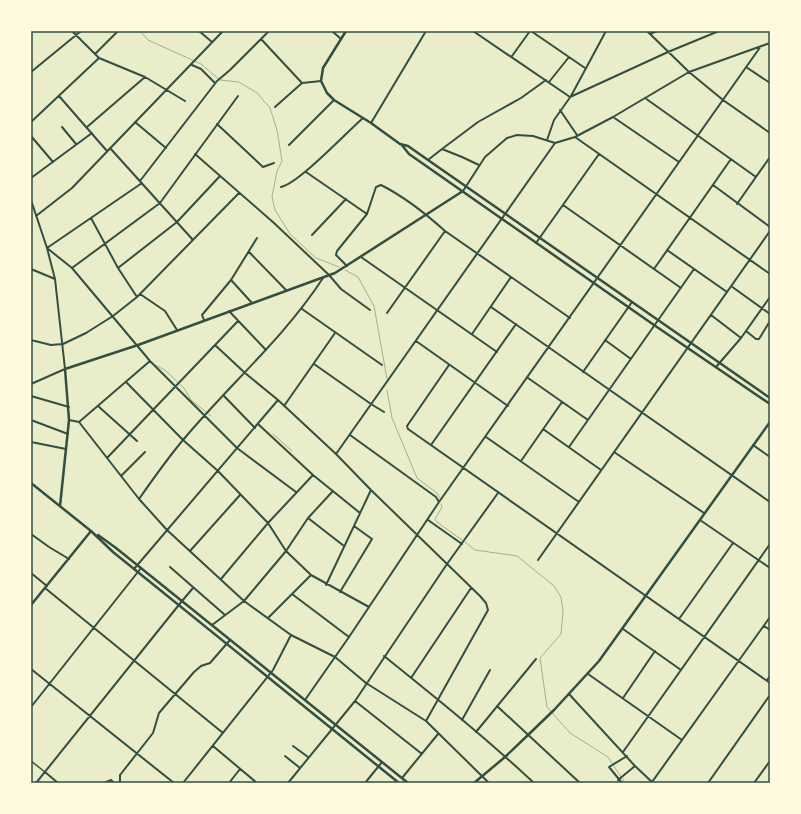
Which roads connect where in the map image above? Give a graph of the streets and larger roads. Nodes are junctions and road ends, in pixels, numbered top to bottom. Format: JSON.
{"nodes":[{"id":1,"x":72,"y":31,"type":"edge"},
{"id":2,"x":81,"y":31,"type":"edge"},
{"id":3,"x":118,"y":31,"type":"edge"},
{"id":4,"x":199,"y":31,"type":"edge"},
{"id":5,"x":223,"y":31,"type":"edge"},
{"id":6,"x":269,"y":31,"type":"edge"},
{"id":7,"x":332,"y":31,"type":"edge"},
{"id":8,"x":346,"y":31,"type":"edge"},
{"id":9,"x":426,"y":31,"type":"edge"},
{"id":10,"x":531,"y":31,"type":"edge"},
{"id":11,"x":606,"y":31,"type":"edge"},
{"id":12,"x":647,"y":31,"type":"edge"},
{"id":13,"x":657,"y":31,"type":"edge"},
{"id":14,"x":719,"y":31,"type":"edge"},
{"id":15,"x":475,"y":32,"type":"edge"},
{"id":16,"x":650,"y":34,"type":"junction"},
{"id":17,"x":76,"y":36,"type":"junction"},
{"id":18,"x":261,"y":39,"type":"junction"},
{"id":19,"x":341,"y":39,"type":"junction"},
{"id":20,"x":212,"y":42,"type":"junction"},
{"id":21,"x":770,"y":43,"type":"edge"},
{"id":22,"x":761,"y":46,"type":"junction"},
{"id":23,"x":668,"y":52,"type":"junction"},
{"id":24,"x":95,"y":54,"type":"junction"},
{"id":25,"x":512,"y":56,"type":"junction"},
{"id":26,"x":569,"y":57,"type":"junction"},
{"id":27,"x":99,"y":58,"type":"junction"},
{"id":28,"x":192,"y":65,"type":"junction"},
{"id":29,"x":746,"y":66,"type":"junction"},
{"id":30,"x":585,"y":68,"type":"junction"},
{"id":31,"x":31,"y":72,"type":"edge"},
{"id":32,"x":689,"y":72,"type":"junction"},
{"id":33,"x":145,"y":77,"type":"junction"},
{"id":34,"x":546,"y":80,"type":"junction"},
{"id":35,"x":321,"y":81,"type":"junction"},
{"id":36,"x":216,"y":82,"type":"junction"},
{"id":37,"x":302,"y":82,"type":"junction"},
{"id":38,"x":549,"y":82,"type":"junction"},
{"id":39,"x":770,"y":83,"type":"edge"},
{"id":40,"x":167,"y":89,"type":"junction"},
{"id":41,"x":59,"y":96,"type":"junction"},
{"id":42,"x":238,"y":96,"type":"dead end"},
{"id":43,"x":570,"y":97,"type":"junction"},
{"id":44,"x":645,"y":98,"type":"junction"},
{"id":45,"x":334,"y":100,"type":"junction"},
{"id":46,"x":723,"y":100,"type":"junction"},
{"id":47,"x":186,"y":101,"type":"dead end"},
{"id":48,"x":275,"y":107,"type":"dead end"},
{"id":49,"x":560,"y":110,"type":"junction"},
{"id":50,"x":614,"y":117,"type":"junction"},
{"id":51,"x":363,"y":118,"type":"junction"},
{"id":52,"x":31,"y":122,"type":"edge"},
{"id":53,"x":135,"y":122,"type":"junction"},
{"id":54,"x":371,"y":123,"type":"junction"},
{"id":55,"x":217,"y":124,"type":"junction"},
{"id":56,"x":62,"y":127,"type":"dead end"},
{"id":57,"x":87,"y":127,"type":"junction"},
{"id":58,"x":92,"y":133,"type":"junction"},
{"id":59,"x":770,"y":133,"type":"edge"},
{"id":60,"x":31,"y":136,"type":"edge"},
{"id":61,"x":576,"y":136,"type":"junction"},
{"id":62,"x":698,"y":136,"type":"junction"},
{"id":63,"x":547,"y":140,"type":"junction"},
{"id":64,"x":555,"y":143,"type":"junction"},
{"id":65,"x":76,"y":144,"type":"junction"},
{"id":66,"x":400,"y":144,"type":"junction"},
{"id":67,"x":289,"y":145,"type":"dead end"},
{"id":68,"x":110,"y":148,"type":"junction"},
{"id":69,"x":166,"y":148,"type":"junction"},
{"id":70,"x":442,"y":149,"type":"junction"},
{"id":71,"x":107,"y":151,"type":"junction"},
{"id":72,"x":195,"y":154,"type":"junction"},
{"id":73,"x":599,"y":154,"type":"junction"},
{"id":74,"x":770,"y":157,"type":"edge"},
{"id":75,"x":731,"y":159,"type":"junction"},
{"id":76,"x":428,"y":160,"type":"junction"},
{"id":77,"x":53,"y":162,"type":"junction"},
{"id":78,"x":679,"y":162,"type":"junction"},
{"id":79,"x":274,"y":163,"type":"dead end"},
{"id":80,"x":479,"y":165,"type":"junction"},
{"id":81,"x":306,"y":172,"type":"junction"},
{"id":82,"x":220,"y":176,"type":"junction"},
{"id":83,"x":756,"y":177,"type":"junction"},
{"id":84,"x":31,"y":178,"type":"edge"},
{"id":85,"x":141,"y":182,"type":"junction"},
{"id":86,"x":713,"y":185,"type":"junction"},
{"id":87,"x":281,"y":187,"type":"dead end"},
{"id":88,"x":467,"y":187,"type":"junction"},
{"id":89,"x":463,"y":191,"type":"junction"},
{"id":90,"x":239,"y":193,"type":"junction"},
{"id":91,"x":656,"y":194,"type":"junction"},
{"id":92,"x":346,"y":199,"type":"junction"},
{"id":93,"x":31,"y":200,"type":"edge"},
{"id":94,"x":160,"y":203,"type":"junction"},
{"id":95,"x":737,"y":204,"type":"junction"},
{"id":96,"x":563,"y":205,"type":"junction"},
{"id":97,"x":505,"y":213,"type":"junction"},
{"id":98,"x":367,"y":214,"type":"junction"},
{"id":99,"x":427,"y":215,"type":"junction"},
{"id":100,"x":36,"y":216,"type":"junction"},
{"id":101,"x":91,"y":218,"type":"junction"},
{"id":102,"x":690,"y":218,"type":"junction"},
{"id":103,"x":502,"y":219,"type":"junction"},
{"id":104,"x":177,"y":222,"type":"junction"},
{"id":105,"x":770,"y":227,"type":"edge"},
{"id":106,"x":445,"y":231,"type":"junction"},
{"id":107,"x":770,"y":231,"type":"edge"},
{"id":108,"x":312,"y":235,"type":"dead end"},
{"id":109,"x":540,"y":237,"type":"junction"},
{"id":110,"x":257,"y":238,"type":"dead end"},
{"id":111,"x":193,"y":240,"type":"junction"},
{"id":112,"x":105,"y":243,"type":"junction"},
{"id":113,"x":536,"y":243,"type":"junction"},
{"id":114,"x":620,"y":246,"type":"junction"},
{"id":115,"x":47,"y":248,"type":"junction"},
{"id":116,"x":667,"y":250,"type":"junction"},
{"id":117,"x":249,"y":252,"type":"junction"},
{"id":118,"x":477,"y":254,"type":"junction"},
{"id":119,"x":362,"y":257,"type":"junction"},
{"id":120,"x":750,"y":260,"type":"junction"},
{"id":121,"x":347,"y":266,"type":"junction"},
{"id":122,"x":72,"y":268,"type":"junction"},
{"id":123,"x":118,"y":268,"type":"junction"},
{"id":124,"x":31,"y":269,"type":"edge"},
{"id":125,"x":654,"y":269,"type":"junction"},
{"id":126,"x":694,"y":269,"type":"junction"},
{"id":127,"x":770,"y":274,"type":"edge"},
{"id":128,"x":329,"y":275,"type":"junction"},
{"id":129,"x":511,"y":277,"type":"junction"},
{"id":130,"x":598,"y":277,"type":"junction"},
{"id":131,"x":323,"y":278,"type":"junction"},
{"id":132,"x":55,"y":279,"type":"junction"},
{"id":133,"x":231,"y":280,"type":"junction"},
{"id":134,"x":594,"y":283,"type":"junction"},
{"id":135,"x":731,"y":286,"type":"junction"},
{"id":136,"x":405,"y":288,"type":"junction"},
{"id":137,"x":681,"y":288,"type":"junction"},
{"id":138,"x":286,"y":290,"type":"junction"},
{"id":139,"x":727,"y":292,"type":"junction"},
{"id":140,"x":140,"y":294,"type":"junction"},
{"id":141,"x":137,"y":297,"type":"junction"},
{"id":142,"x":770,"y":297,"type":"edge"},
{"id":143,"x":633,"y":301,"type":"junction"},
{"id":144,"x":252,"y":303,"type":"junction"},
{"id":145,"x":491,"y":307,"type":"junction"},
{"id":146,"x":629,"y":307,"type":"junction"},
{"id":147,"x":762,"y":308,"type":"junction"},
{"id":148,"x":302,"y":309,"type":"junction"},
{"id":149,"x":370,"y":310,"type":"dead end"},
{"id":150,"x":437,"y":310,"type":"junction"},
{"id":151,"x":229,"y":311,"type":"junction"},
{"id":152,"x":387,"y":313,"type":"dead end"},
{"id":153,"x":770,"y":314,"type":"edge"},
{"id":154,"x":711,"y":315,"type":"junction"},
{"id":155,"x":113,"y":316,"type":"junction"},
{"id":156,"x":570,"y":318,"type":"junction"},
{"id":157,"x":658,"y":319,"type":"junction"},
{"id":158,"x":204,"y":320,"type":"junction"},
{"id":159,"x":238,"y":321,"type":"junction"},
{"id":160,"x":770,"y":321,"type":"edge"},
{"id":161,"x":516,"y":324,"type":"junction"},
{"id":162,"x":654,"y":325,"type":"junction"},
{"id":163,"x":177,"y":330,"type":"junction"},
{"id":164,"x":746,"y":331,"type":"junction"},
{"id":165,"x":336,"y":333,"type":"junction"},
{"id":166,"x":472,"y":334,"type":"junction"},
{"id":167,"x":741,"y":338,"type":"junction"},
{"id":168,"x":31,"y":340,"type":"edge"},
{"id":169,"x":605,"y":340,"type":"junction"},
{"id":170,"x":416,"y":341,"type":"junction"},
{"id":171,"x":691,"y":342,"type":"junction"},
{"id":172,"x":63,"y":344,"type":"junction"},
{"id":173,"x":138,"y":345,"type":"junction"},
{"id":174,"x":215,"y":345,"type":"junction"},
{"id":175,"x":549,"y":348,"type":"junction"},
{"id":176,"x":687,"y":348,"type":"junction"},
{"id":177,"x":266,"y":350,"type":"junction"},
{"id":178,"x":497,"y":352,"type":"junction"},
{"id":179,"x":631,"y":359,"type":"junction"},
{"id":180,"x":150,"y":361,"type":"junction"},
{"id":181,"x":720,"y":362,"type":"junction"},
{"id":182,"x":314,"y":364,"type":"junction"},
{"id":183,"x":382,"y":365,"type":"dead end"},
{"id":184,"x":449,"y":365,"type":"junction"},
{"id":185,"x":716,"y":367,"type":"junction"},
{"id":186,"x":65,"y":369,"type":"junction"},
{"id":187,"x":583,"y":372,"type":"junction"},
{"id":188,"x":245,"y":373,"type":"junction"},
{"id":189,"x":528,"y":378,"type":"junction"},
{"id":190,"x":126,"y":382,"type":"junction"},
{"id":191,"x":475,"y":383,"type":"junction"},
{"id":192,"x":31,"y":384,"type":"edge"},
{"id":193,"x":176,"y":386,"type":"junction"},
{"id":194,"x":609,"y":390,"type":"junction"},
{"id":195,"x":31,"y":396,"type":"edge"},
{"id":196,"x":224,"y":396,"type":"junction"},
{"id":197,"x":770,"y":398,"type":"edge"},
{"id":198,"x":278,"y":400,"type":"junction"},
{"id":199,"x":562,"y":402,"type":"junction"},
{"id":200,"x":371,"y":404,"type":"junction"},
{"id":201,"x":770,"y":404,"type":"edge"},
{"id":202,"x":98,"y":406,"type":"junction"},
{"id":203,"x":284,"y":406,"type":"junction"},
{"id":204,"x":508,"y":406,"type":"junction"},
{"id":205,"x":69,"y":408,"type":"junction"},
{"id":206,"x":153,"y":410,"type":"junction"},
{"id":207,"x":384,"y":412,"type":"dead end"},
{"id":208,"x":642,"y":413,"type":"junction"},
{"id":209,"x":205,"y":416,"type":"junction"},
{"id":210,"x":31,"y":420,"type":"edge"},
{"id":211,"x":69,"y":420,"type":"junction"},
{"id":212,"x":588,"y":420,"type":"junction"},
{"id":213,"x":79,"y":422,"type":"junction"},
{"id":214,"x":770,"y":422,"type":"edge"},
{"id":215,"x":258,"y":424,"type":"junction"},
{"id":216,"x":255,"y":428,"type":"junction"},
{"id":217,"x":543,"y":429,"type":"junction"},
{"id":218,"x":68,"y":434,"type":"junction"},
{"id":219,"x":130,"y":435,"type":"junction"},
{"id":220,"x":350,"y":435,"type":"junction"},
{"id":221,"x":486,"y":437,"type":"junction"},
{"id":222,"x":183,"y":440,"type":"junction"},
{"id":223,"x":137,"y":441,"type":"dead end"},
{"id":224,"x":31,"y":442,"type":"edge"},
{"id":225,"x":431,"y":445,"type":"junction"},
{"id":226,"x":753,"y":445,"type":"junction"},
{"id":227,"x":569,"y":447,"type":"junction"},
{"id":228,"x":237,"y":448,"type":"junction"},
{"id":229,"x":66,"y":449,"type":"junction"},
{"id":230,"x":145,"y":452,"type":"dead end"},
{"id":231,"x":614,"y":452,"type":"junction"},
{"id":232,"x":336,"y":454,"type":"junction"},
{"id":233,"x":770,"y":457,"type":"edge"},
{"id":234,"x":107,"y":458,"type":"junction"},
{"id":235,"x":521,"y":461,"type":"junction"},
{"id":236,"x":464,"y":468,"type":"junction"},
{"id":237,"x":601,"y":470,"type":"junction"},
{"id":238,"x":218,"y":471,"type":"junction"},
{"id":239,"x":313,"y":474,"type":"junction"},
{"id":240,"x":731,"y":475,"type":"junction"},
{"id":241,"x":121,"y":476,"type":"junction"},
{"id":242,"x":31,"y":483,"type":"edge"},
{"id":243,"x":371,"y":490,"type":"junction"},
{"id":244,"x":333,"y":491,"type":"junction"},
{"id":245,"x":296,"y":492,"type":"junction"},
{"id":246,"x":498,"y":492,"type":"junction"},
{"id":247,"x":240,"y":494,"type":"junction"},
{"id":248,"x":139,"y":499,"type":"junction"},
{"id":249,"x":439,"y":502,"type":"junction"},
{"id":250,"x":579,"y":502,"type":"junction"},
{"id":251,"x":770,"y":502,"type":"edge"},
{"id":252,"x":60,"y":506,"type":"junction"},
{"id":253,"x":360,"y":513,"type":"junction"},
{"id":254,"x":705,"y":513,"type":"junction"},
{"id":255,"x":308,"y":518,"type":"junction"},
{"id":256,"x":428,"y":520,"type":"junction"},
{"id":257,"x":700,"y":520,"type":"junction"},
{"id":258,"x":268,"y":523,"type":"junction"},
{"id":259,"x":354,"y":526,"type":"junction"},
{"id":260,"x":167,"y":530,"type":"junction"},
{"id":261,"x":91,"y":531,"type":"junction"},
{"id":262,"x":31,"y":534,"type":"edge"},
{"id":263,"x":557,"y":534,"type":"junction"},
{"id":264,"x":416,"y":536,"type":"junction"},
{"id":265,"x":733,"y":543,"type":"junction"},
{"id":266,"x":462,"y":544,"type":"junction"},
{"id":267,"x":770,"y":544,"type":"edge"},
{"id":268,"x":344,"y":546,"type":"junction"},
{"id":269,"x":286,"y":550,"type":"junction"},
{"id":270,"x":190,"y":551,"type":"junction"},
{"id":271,"x":69,"y":558,"type":"junction"},
{"id":272,"x":538,"y":560,"type":"dead end"},
{"id":273,"x":759,"y":560,"type":"junction"},
{"id":274,"x":447,"y":564,"type":"junction"},
{"id":275,"x":137,"y":565,"type":"junction"},
{"id":276,"x":170,"y":567,"type":"dead end"},
{"id":277,"x":141,"y":568,"type":"junction"},
{"id":278,"x":770,"y":568,"type":"edge"},
{"id":279,"x":134,"y":569,"type":"junction"},
{"id":280,"x":138,"y":572,"type":"junction"},
{"id":281,"x":31,"y":573,"type":"edge"},
{"id":282,"x":311,"y":575,"type":"junction"},
{"id":283,"x":152,"y":577,"type":"junction"},
{"id":284,"x":221,"y":580,"type":"junction"},
{"id":285,"x":149,"y":581,"type":"junction"},
{"id":286,"x":326,"y":585,"type":"junction"},
{"id":287,"x":46,"y":587,"type":"junction"},
{"id":288,"x":194,"y":588,"type":"junction"},
{"id":289,"x":471,"y":588,"type":"junction"},
{"id":290,"x":340,"y":592,"type":"junction"},
{"id":291,"x":292,"y":594,"type":"junction"},
{"id":292,"x":646,"y":596,"type":"junction"},
{"id":293,"x":182,"y":601,"type":"junction"},
{"id":294,"x":244,"y":601,"type":"junction"},
{"id":295,"x":31,"y":605,"type":"edge"},
{"id":296,"x":178,"y":605,"type":"junction"},
{"id":297,"x":369,"y":607,"type":"junction"},
{"id":298,"x":225,"y":615,"type":"junction"},
{"id":299,"x":770,"y":617,"type":"edge"},
{"id":300,"x":268,"y":618,"type":"junction"},
{"id":301,"x":679,"y":619,"type":"junction"},
{"id":302,"x":212,"y":625,"type":"junction"},
{"id":303,"x":764,"y":626,"type":"junction"},
{"id":304,"x":94,"y":627,"type":"junction"},
{"id":305,"x":623,"y":628,"type":"junction"},
{"id":306,"x":770,"y":630,"type":"edge"},
{"id":307,"x":291,"y":634,"type":"junction"},
{"id":308,"x":349,"y":637,"type":"junction"},
{"id":309,"x":704,"y":637,"type":"junction"},
{"id":310,"x":230,"y":640,"type":"junction"},
{"id":311,"x":227,"y":644,"type":"junction"},
{"id":312,"x":655,"y":651,"type":"junction"},
{"id":313,"x":384,"y":656,"type":"junction"},
{"id":314,"x":335,"y":657,"type":"junction"},
{"id":315,"x":536,"y":659,"type":"dead end"},
{"id":316,"x":134,"y":660,"type":"junction"},
{"id":317,"x":739,"y":661,"type":"junction"},
{"id":318,"x":31,"y":669,"type":"edge"},
{"id":319,"x":490,"y":670,"type":"dead end"},
{"id":320,"x":682,"y":670,"type":"junction"},
{"id":321,"x":271,"y":673,"type":"junction"},
{"id":322,"x":588,"y":674,"type":"junction"},
{"id":323,"x":770,"y":676,"type":"edge"},
{"id":324,"x":268,"y":677,"type":"junction"},
{"id":325,"x":411,"y":678,"type":"junction"},
{"id":326,"x":767,"y":680,"type":"junction"},
{"id":327,"x":366,"y":683,"type":"junction"},
{"id":328,"x":770,"y":683,"type":"edge"},
{"id":329,"x":50,"y":684,"type":"junction"},
{"id":330,"x":175,"y":694,"type":"junction"},
{"id":331,"x":569,"y":694,"type":"junction"},
{"id":332,"x":770,"y":695,"type":"edge"},
{"id":333,"x":623,"y":698,"type":"junction"},
{"id":334,"x":438,"y":699,"type":"junction"},
{"id":335,"x":305,"y":700,"type":"junction"},
{"id":336,"x":355,"y":700,"type":"junction"},
{"id":337,"x":497,"y":706,"type":"junction"},
{"id":338,"x":31,"y":707,"type":"edge"},
{"id":339,"x":90,"y":716,"type":"junction"},
{"id":340,"x":649,"y":716,"type":"junction"},
{"id":341,"x":462,"y":720,"type":"junction"},
{"id":342,"x":426,"y":721,"type":"junction"},
{"id":343,"x":335,"y":724,"type":"junction"},
{"id":344,"x":332,"y":728,"type":"junction"},
{"id":345,"x":476,"y":732,"type":"junction"},
{"id":346,"x":224,"y":733,"type":"junction"},
{"id":347,"x":438,"y":734,"type":"junction"},
{"id":348,"x":528,"y":735,"type":"junction"},
{"id":349,"x":683,"y":740,"type":"junction"},
{"id":350,"x":212,"y":746,"type":"junction"},
{"id":351,"x":293,"y":746,"type":"dead end"},
{"id":352,"x":624,"y":752,"type":"junction"},
{"id":353,"x":136,"y":753,"type":"junction"},
{"id":354,"x":422,"y":754,"type":"junction"},
{"id":355,"x":285,"y":756,"type":"dead end"},
{"id":356,"x":627,"y":756,"type":"junction"},
{"id":357,"x":505,"y":757,"type":"junction"},
{"id":358,"x":308,"y":758,"type":"junction"},
{"id":359,"x":31,"y":761,"type":"edge"},
{"id":360,"x":770,"y":761,"type":"edge"},
{"id":361,"x":382,"y":762,"type":"junction"},
{"id":362,"x":379,"y":766,"type":"junction"},
{"id":363,"x":635,"y":766,"type":"junction"},
{"id":364,"x":300,"y":768,"type":"junction"},
{"id":365,"x":240,"y":769,"type":"junction"},
{"id":366,"x":45,"y":772,"type":"junction"},
{"id":367,"x":482,"y":776,"type":"junction"},
{"id":368,"x":402,"y":778,"type":"junction"},
{"id":369,"x":619,"y":779,"type":"junction"},
{"id":370,"x":36,"y":783,"type":"edge"},
{"id":371,"x":58,"y":783,"type":"edge"},
{"id":372,"x":104,"y":783,"type":"edge"},
{"id":373,"x":114,"y":783,"type":"edge"},
{"id":374,"x":120,"y":783,"type":"edge"},
{"id":375,"x":174,"y":783,"type":"edge"},
{"id":376,"x":183,"y":783,"type":"edge"},
{"id":377,"x":229,"y":783,"type":"edge"},
{"id":378,"x":257,"y":783,"type":"edge"},
{"id":379,"x":288,"y":783,"type":"edge"},
{"id":380,"x":365,"y":783,"type":"edge"},
{"id":381,"x":399,"y":783,"type":"edge"},
{"id":382,"x":408,"y":783,"type":"edge"},
{"id":383,"x":474,"y":783,"type":"edge"},
{"id":384,"x":489,"y":783,"type":"edge"},
{"id":385,"x":534,"y":783,"type":"edge"},
{"id":386,"x":580,"y":783,"type":"edge"},
{"id":387,"x":622,"y":783,"type":"edge"},
{"id":388,"x":652,"y":783,"type":"edge"},
{"id":389,"x":708,"y":783,"type":"edge"},
{"id":390,"x":754,"y":783,"type":"edge"}],
"edges":[{"from":1,"to":17,"type":"street"},
{"from":2,"to":17,"type":"street"},
{"from":3,"to":24,"type":"street"},
{"from":4,"to":20,"type":"street"},
{"from":5,"to":20,"type":"street"},
{"from":6,"to":18,"type":"street"},
{"from":7,"to":19,"type":"street"},
{"from":8,"to":19,"type":"street"},
{"from":9,"to":54,"type":"street"},
{"from":10,"to":25,"type":"street"},
{"from":10,"to":26,"type":"street"},
{"from":11,"to":30,"type":"street"},
{"from":12,"to":16,"type":"street"},
{"from":13,"to":16,"type":"street"},
{"from":14,"to":23,"type":"street"},
{"from":15,"to":25,"type":"street"},
{"from":16,"to":23,"type":"street"},
{"from":17,"to":24,"type":"street"},
{"from":17,"to":31,"type":"street"},
{"from":18,"to":36,"type":"street"},
{"from":18,"to":37,"type":"street"},
{"from":19,"to":35,"type":"street"},
{"from":20,"to":28,"type":"street"},
{"from":21,"to":22,"type":"street"},
{"from":22,"to":29,"type":"street"},
{"from":22,"to":32,"type":"street"},
{"from":23,"to":32,"type":"street"},
{"from":23,"to":43,"type":"street"},
{"from":24,"to":27,"type":"street"},
{"from":25,"to":34,"type":"street"},
{"from":26,"to":30,"type":"street"},
{"from":26,"to":38,"type":"street"},
{"from":27,"to":33,"type":"street"},
{"from":27,"to":41,"type":"street"},
{"from":28,"to":36,"type":"street"},
{"from":28,"to":40,"type":"street"},
{"from":29,"to":39,"type":"street"},
{"from":29,"to":46,"type":"street"},
{"from":30,"to":43,"type":"street"},
{"from":32,"to":44,"type":"street"},
{"from":32,"to":46,"type":"street"},
{"from":33,"to":40,"type":"street"},
{"from":33,"to":57,"type":"street"},
{"from":34,"to":38,"type":"street"},
{"from":34,"to":70,"type":"street"},
{"from":35,"to":37,"type":"street"},
{"from":35,"to":45,"type":"street"},
{"from":36,"to":69,"type":"street"},
{"from":37,"to":48,"type":"street"},
{"from":38,"to":43,"type":"street"},
{"from":40,"to":47,"type":"street"},
{"from":40,"to":53,"type":"street"},
{"from":41,"to":52,"type":"street"},
{"from":41,"to":57,"type":"street"},
{"from":42,"to":55,"type":"street"},
{"from":43,"to":49,"type":"street"},
{"from":44,"to":50,"type":"street"},
{"from":44,"to":62,"type":"street"},
{"from":45,"to":51,"type":"street"},
{"from":45,"to":67,"type":"street"},
{"from":46,"to":59,"type":"street"},
{"from":46,"to":62,"type":"street"},
{"from":49,"to":61,"type":"street"},
{"from":49,"to":63,"type":"street"},
{"from":50,"to":61,"type":"street"},
{"from":50,"to":78,"type":"street"},
{"from":51,"to":54,"type":"street"},
{"from":51,"to":81,"type":"street"},
{"from":53,"to":68,"type":"street"},
{"from":53,"to":69,"type":"street"},
{"from":54,"to":66,"type":"street"},
{"from":55,"to":72,"type":"street"},
{"from":55,"to":79,"type":"street"},
{"from":56,"to":65,"type":"street"},
{"from":57,"to":58,"type":"street"},
{"from":58,"to":65,"type":"street"},
{"from":58,"to":71,"type":"street"},
{"from":60,"to":77,"type":"street"},
{"from":61,"to":64,"type":"street"},
{"from":61,"to":73,"type":"street"},
{"from":62,"to":75,"type":"street"},
{"from":62,"to":78,"type":"street"},
{"from":63,"to":64,"type":"street"},
{"from":63,"to":80,"type":"street"},
{"from":64,"to":97,"type":"street"},
{"from":65,"to":77,"type":"street"},
{"from":66,"to":76,"type":"street"},
{"from":66,"to":89,"type":"street"},
{"from":68,"to":71,"type":"street"},
{"from":68,"to":85,"type":"street"},
{"from":69,"to":85,"type":"street"},
{"from":70,"to":76,"type":"street"},
{"from":70,"to":80,"type":"street"},
{"from":71,"to":100,"type":"street"},
{"from":72,"to":82,"type":"street"},
{"from":72,"to":94,"type":"street"},
{"from":73,"to":91,"type":"street"},
{"from":73,"to":96,"type":"street"},
{"from":74,"to":83,"type":"street"},
{"from":75,"to":83,"type":"street"},
{"from":75,"to":86,"type":"street"},
{"from":76,"to":88,"type":"street"},
{"from":77,"to":84,"type":"street"},
{"from":78,"to":91,"type":"street"},
{"from":80,"to":88,"type":"street"},
{"from":81,"to":87,"type":"street"},
{"from":81,"to":92,"type":"street"},
{"from":82,"to":90,"type":"street"},
{"from":82,"to":104,"type":"street"},
{"from":83,"to":95,"type":"street"},
{"from":85,"to":94,"type":"street"},
{"from":85,"to":101,"type":"street"},
{"from":86,"to":95,"type":"street"},
{"from":86,"to":102,"type":"street"},
{"from":88,"to":89,"type":"street"},
{"from":88,"to":97,"type":"street"},
{"from":89,"to":99,"type":"street"},
{"from":89,"to":103,"type":"street"},
{"from":90,"to":111,"type":"street"},
{"from":90,"to":128,"type":"street"},
{"from":91,"to":102,"type":"street"},
{"from":91,"to":114,"type":"street"},
{"from":92,"to":98,"type":"street"},
{"from":92,"to":108,"type":"street"},
{"from":93,"to":100,"type":"street"},
{"from":94,"to":104,"type":"street"},
{"from":94,"to":112,"type":"street"},
{"from":95,"to":105,"type":"street"},
{"from":96,"to":109,"type":"street"},
{"from":96,"to":114,"type":"street"},
{"from":97,"to":103,"type":"street"},
{"from":97,"to":109,"type":"street"},
{"from":98,"to":99,"type":"street"},
{"from":98,"to":121,"type":"street"},
{"from":99,"to":106,"type":"street"},
{"from":99,"to":119,"type":"street"},
{"from":100,"to":115,"type":"street"},
{"from":101,"to":112,"type":"street"},
{"from":101,"to":115,"type":"street"},
{"from":102,"to":116,"type":"street"},
{"from":102,"to":120,"type":"street"},
{"from":103,"to":113,"type":"street"},
{"from":103,"to":118,"type":"street"},
{"from":104,"to":111,"type":"street"},
{"from":104,"to":123,"type":"street"},
{"from":106,"to":118,"type":"street"},
{"from":106,"to":136,"type":"street"},
{"from":107,"to":120,"type":"street"},
{"from":109,"to":113,"type":"street"},
{"from":109,"to":130,"type":"street"},
{"from":110,"to":117,"type":"street"},
{"from":111,"to":140,"type":"street"},
{"from":112,"to":122,"type":"street"},
{"from":112,"to":123,"type":"street"},
{"from":113,"to":134,"type":"street"},
{"from":114,"to":125,"type":"street"},
{"from":114,"to":130,"type":"street"},
{"from":115,"to":122,"type":"street"},
{"from":115,"to":132,"type":"street"},
{"from":116,"to":125,"type":"street"},
{"from":116,"to":126,"type":"street"},
{"from":117,"to":133,"type":"street"},
{"from":117,"to":138,"type":"street"},
{"from":118,"to":129,"type":"street"},
{"from":118,"to":150,"type":"street"},
{"from":119,"to":121,"type":"street"},
{"from":119,"to":136,"type":"street"},
{"from":120,"to":127,"type":"street"},
{"from":120,"to":135,"type":"street"},
{"from":121,"to":128,"type":"street"},
{"from":122,"to":155,"type":"street"},
{"from":123,"to":141,"type":"street"},
{"from":124,"to":132,"type":"street"},
{"from":125,"to":137,"type":"street"},
{"from":126,"to":137,"type":"street"},
{"from":126,"to":139,"type":"street"},
{"from":128,"to":131,"type":"street"},
{"from":128,"to":149,"type":"street"},
{"from":129,"to":145,"type":"street"},
{"from":129,"to":156,"type":"street"},
{"from":130,"to":134,"type":"street"},
{"from":130,"to":143,"type":"street"},
{"from":131,"to":138,"type":"street"},
{"from":131,"to":148,"type":"street"},
{"from":132,"to":172,"type":"street"},
{"from":133,"to":144,"type":"street"},
{"from":133,"to":158,"type":"street"},
{"from":134,"to":146,"type":"street"},
{"from":134,"to":156,"type":"street"},
{"from":135,"to":139,"type":"street"},
{"from":135,"to":147,"type":"street"},
{"from":136,"to":150,"type":"street"},
{"from":136,"to":152,"type":"street"},
{"from":137,"to":157,"type":"street"},
{"from":138,"to":144,"type":"street"},
{"from":139,"to":154,"type":"street"},
{"from":140,"to":141,"type":"street"},
{"from":140,"to":163,"type":"street"},
{"from":141,"to":155,"type":"street"},
{"from":142,"to":147,"type":"street"},
{"from":143,"to":146,"type":"street"},
{"from":143,"to":157,"type":"street"},
{"from":144,"to":151,"type":"street"},
{"from":145,"to":161,"type":"street"},
{"from":145,"to":166,"type":"street"},
{"from":146,"to":162,"type":"street"},
{"from":146,"to":169,"type":"street"},
{"from":147,"to":153,"type":"street"},
{"from":147,"to":164,"type":"street"},
{"from":148,"to":165,"type":"street"},
{"from":148,"to":177,"type":"street"},
{"from":150,"to":166,"type":"street"},
{"from":150,"to":170,"type":"street"},
{"from":151,"to":158,"type":"street"},
{"from":151,"to":159,"type":"street"},
{"from":154,"to":167,"type":"street"},
{"from":154,"to":171,"type":"street"},
{"from":155,"to":172,"type":"street"},
{"from":155,"to":173,"type":"street"},
{"from":156,"to":175,"type":"street"},
{"from":157,"to":162,"type":"street"},
{"from":157,"to":171,"type":"street"},
{"from":158,"to":163,"type":"street"},
{"from":159,"to":174,"type":"street"},
{"from":159,"to":177,"type":"street"},
{"from":160,"to":164,"type":"street"},
{"from":161,"to":175,"type":"street"},
{"from":161,"to":178,"type":"street"},
{"from":162,"to":176,"type":"street"},
{"from":162,"to":179,"type":"street"},
{"from":163,"to":173,"type":"street"},
{"from":164,"to":167,"type":"street"},
{"from":165,"to":182,"type":"street"},
{"from":165,"to":183,"type":"street"},
{"from":166,"to":178,"type":"street"},
{"from":167,"to":181,"type":"street"},
{"from":168,"to":172,"type":"street"},
{"from":169,"to":179,"type":"street"},
{"from":169,"to":187,"type":"street"},
{"from":170,"to":184,"type":"street"},
{"from":170,"to":200,"type":"street"},
{"from":171,"to":176,"type":"street"},
{"from":171,"to":181,"type":"street"},
{"from":172,"to":186,"type":"street"},
{"from":173,"to":180,"type":"street"},
{"from":173,"to":186,"type":"street"},
{"from":174,"to":188,"type":"street"},
{"from":174,"to":193,"type":"street"},
{"from":175,"to":187,"type":"street"},
{"from":175,"to":189,"type":"street"},
{"from":176,"to":185,"type":"street"},
{"from":176,"to":208,"type":"street"},
{"from":177,"to":188,"type":"street"},
{"from":178,"to":191,"type":"street"},
{"from":179,"to":194,"type":"street"},
{"from":180,"to":190,"type":"street"},
{"from":180,"to":193,"type":"street"},
{"from":181,"to":185,"type":"street"},
{"from":181,"to":197,"type":"street"},
{"from":182,"to":200,"type":"street"},
{"from":182,"to":203,"type":"street"},
{"from":184,"to":191,"type":"street"},
{"from":184,"to":225,"type":"street"},
{"from":185,"to":201,"type":"street"},
{"from":186,"to":192,"type":"street"},
{"from":186,"to":205,"type":"street"},
{"from":187,"to":194,"type":"street"},
{"from":188,"to":196,"type":"street"},
{"from":188,"to":198,"type":"street"},
{"from":189,"to":199,"type":"street"},
{"from":189,"to":204,"type":"street"},
{"from":190,"to":202,"type":"street"},
{"from":190,"to":206,"type":"street"},
{"from":191,"to":204,"type":"street"},
{"from":191,"to":225,"type":"street"},
{"from":193,"to":206,"type":"street"},
{"from":193,"to":209,"type":"street"},
{"from":194,"to":208,"type":"street"},
{"from":194,"to":212,"type":"street"},
{"from":195,"to":205,"type":"street"},
{"from":196,"to":209,"type":"street"},
{"from":196,"to":216,"type":"street"},
{"from":198,"to":203,"type":"street"},
{"from":198,"to":215,"type":"street"},
{"from":199,"to":212,"type":"street"},
{"from":199,"to":217,"type":"street"},
{"from":200,"to":207,"type":"street"},
{"from":200,"to":220,"type":"street"},
{"from":202,"to":213,"type":"street"},
{"from":202,"to":219,"type":"street"},
{"from":203,"to":232,"type":"street"},
{"from":204,"to":221,"type":"street"},
{"from":205,"to":211,"type":"street"},
{"from":206,"to":219,"type":"street"},
{"from":206,"to":222,"type":"street"},
{"from":208,"to":231,"type":"street"},
{"from":208,"to":240,"type":"street"},
{"from":209,"to":222,"type":"street"},
{"from":209,"to":228,"type":"street"},
{"from":210,"to":218,"type":"street"},
{"from":211,"to":213,"type":"street"},
{"from":211,"to":218,"type":"street"},
{"from":212,"to":227,"type":"street"},
{"from":213,"to":234,"type":"street"},
{"from":214,"to":226,"type":"street"},
{"from":215,"to":216,"type":"street"},
{"from":215,"to":239,"type":"street"},
{"from":216,"to":228,"type":"street"},
{"from":217,"to":227,"type":"street"},
{"from":217,"to":235,"type":"street"},
{"from":218,"to":229,"type":"street"},
{"from":219,"to":223,"type":"street"},
{"from":219,"to":234,"type":"street"},
{"from":220,"to":232,"type":"street"},
{"from":220,"to":249,"type":"street"},
{"from":221,"to":235,"type":"street"},
{"from":221,"to":236,"type":"street"},
{"from":222,"to":238,"type":"street"},
{"from":222,"to":248,"type":"street"},
{"from":224,"to":229,"type":"street"},
{"from":225,"to":236,"type":"street"},
{"from":226,"to":233,"type":"street"},
{"from":226,"to":240,"type":"street"},
{"from":227,"to":237,"type":"street"},
{"from":228,"to":238,"type":"street"},
{"from":228,"to":245,"type":"street"},
{"from":229,"to":252,"type":"street"},
{"from":230,"to":241,"type":"street"},
{"from":231,"to":237,"type":"street"},
{"from":231,"to":254,"type":"street"},
{"from":232,"to":243,"type":"street"},
{"from":234,"to":241,"type":"street"},
{"from":235,"to":250,"type":"street"},
{"from":236,"to":246,"type":"street"},
{"from":236,"to":249,"type":"street"},
{"from":237,"to":250,"type":"street"},
{"from":238,"to":247,"type":"street"},
{"from":238,"to":260,"type":"street"},
{"from":239,"to":244,"type":"street"},
{"from":239,"to":245,"type":"street"},
{"from":240,"to":251,"type":"street"},
{"from":240,"to":254,"type":"street"},
{"from":241,"to":248,"type":"street"},
{"from":242,"to":252,"type":"street"},
{"from":243,"to":253,"type":"street"},
{"from":243,"to":264,"type":"street"},
{"from":244,"to":253,"type":"street"},
{"from":244,"to":255,"type":"street"},
{"from":245,"to":258,"type":"street"},
{"from":246,"to":263,"type":"street"},
{"from":246,"to":266,"type":"street"},
{"from":247,"to":258,"type":"street"},
{"from":247,"to":270,"type":"street"},
{"from":248,"to":260,"type":"street"},
{"from":249,"to":256,"type":"street"},
{"from":250,"to":263,"type":"street"},
{"from":252,"to":261,"type":"street"},
{"from":253,"to":259,"type":"street"},
{"from":254,"to":257,"type":"street"},
{"from":255,"to":268,"type":"street"},
{"from":255,"to":269,"type":"street"},
{"from":256,"to":264,"type":"street"},
{"from":256,"to":266,"type":"street"},
{"from":257,"to":265,"type":"street"},
{"from":257,"to":292,"type":"street"},
{"from":258,"to":269,"type":"street"},
{"from":258,"to":284,"type":"street"},
{"from":259,"to":268,"type":"street"},
{"from":259,"to":290,"type":"street"},
{"from":260,"to":270,"type":"street"},
{"from":260,"to":275,"type":"street"},
{"from":261,"to":271,"type":"street"},
{"from":261,"to":275,"type":"street"},
{"from":261,"to":279,"type":"street"},
{"from":262,"to":271,"type":"street"},
{"from":263,"to":272,"type":"street"},
{"from":263,"to":292,"type":"street"},
{"from":264,"to":274,"type":"street"},
{"from":264,"to":297,"type":"street"},
{"from":265,"to":273,"type":"street"},
{"from":265,"to":301,"type":"street"},
{"from":266,"to":274,"type":"street"},
{"from":267,"to":273,"type":"street"},
{"from":268,"to":286,"type":"street"},
{"from":269,"to":282,"type":"street"},
{"from":269,"to":294,"type":"street"},
{"from":270,"to":284,"type":"street"},
{"from":271,"to":287,"type":"street"},
{"from":273,"to":278,"type":"street"},
{"from":273,"to":309,"type":"street"},
{"from":274,"to":289,"type":"street"},
{"from":274,"to":313,"type":"street"},
{"from":275,"to":277,"type":"street"},
{"from":275,"to":279,"type":"street"},
{"from":276,"to":288,"type":"street"},
{"from":277,"to":280,"type":"street"},
{"from":277,"to":283,"type":"street"},
{"from":279,"to":280,"type":"street"},
{"from":280,"to":285,"type":"street"},
{"from":280,"to":304,"type":"street"},
{"from":281,"to":287,"type":"street"},
{"from":282,"to":286,"type":"street"},
{"from":282,"to":291,"type":"street"},
{"from":283,"to":285,"type":"street"},
{"from":283,"to":293,"type":"street"},
{"from":284,"to":294,"type":"street"},
{"from":285,"to":296,"type":"street"},
{"from":286,"to":290,"type":"street"},
{"from":287,"to":295,"type":"street"},
{"from":287,"to":304,"type":"street"},
{"from":288,"to":293,"type":"street"},
{"from":288,"to":298,"type":"street"},
{"from":289,"to":325,"type":"street"},
{"from":289,"to":334,"type":"street"},
{"from":290,"to":297,"type":"street"},
{"from":291,"to":300,"type":"street"},
{"from":291,"to":308,"type":"street"},
{"from":292,"to":301,"type":"street"},
{"from":292,"to":305,"type":"street"},
{"from":293,"to":296,"type":"street"},
{"from":293,"to":302,"type":"street"},
{"from":294,"to":298,"type":"street"},
{"from":294,"to":300,"type":"street"},
{"from":296,"to":311,"type":"street"},
{"from":296,"to":316,"type":"street"},
{"from":297,"to":308,"type":"street"},
{"from":298,"to":302,"type":"street"},
{"from":299,"to":303,"type":"street"},
{"from":300,"to":307,"type":"street"},
{"from":301,"to":309,"type":"street"},
{"from":302,"to":310,"type":"street"},
{"from":303,"to":306,"type":"street"},
{"from":303,"to":317,"type":"street"},
{"from":304,"to":316,"type":"street"},
{"from":304,"to":329,"type":"street"},
{"from":305,"to":312,"type":"street"},
{"from":305,"to":322,"type":"street"},
{"from":307,"to":314,"type":"street"},
{"from":307,"to":321,"type":"street"},
{"from":308,"to":314,"type":"street"},
{"from":309,"to":317,"type":"street"},
{"from":309,"to":320,"type":"street"},
{"from":310,"to":311,"type":"street"},
{"from":310,"to":321,"type":"street"},
{"from":311,"to":324,"type":"street"},
{"from":311,"to":330,"type":"street"},
{"from":312,"to":320,"type":"street"},
{"from":312,"to":333,"type":"street"},
{"from":313,"to":325,"type":"street"},
{"from":313,"to":327,"type":"street"},
{"from":314,"to":327,"type":"street"},
{"from":314,"to":335,"type":"street"},
{"from":315,"to":337,"type":"street"},
{"from":316,"to":330,"type":"street"},
{"from":316,"to":339,"type":"street"},
{"from":317,"to":326,"type":"street"},
{"from":317,"to":349,"type":"street"},
{"from":318,"to":329,"type":"street"},
{"from":319,"to":341,"type":"street"},
{"from":320,"to":340,"type":"street"},
{"from":321,"to":324,"type":"street"},
{"from":321,"to":335,"type":"street"},
{"from":322,"to":331,"type":"street"},
{"from":322,"to":333,"type":"street"},
{"from":323,"to":326,"type":"street"},
{"from":324,"to":344,"type":"street"},
{"from":324,"to":346,"type":"street"},
{"from":325,"to":334,"type":"street"},
{"from":326,"to":328,"type":"street"},
{"from":327,"to":336,"type":"street"},
{"from":327,"to":342,"type":"street"},
{"from":329,"to":338,"type":"street"},
{"from":329,"to":339,"type":"street"},
{"from":330,"to":346,"type":"street"},
{"from":330,"to":353,"type":"street"},
{"from":331,"to":348,"type":"street"},
{"from":331,"to":352,"type":"street"},
{"from":332,"to":389,"type":"street"},
{"from":333,"to":340,"type":"street"},
{"from":334,"to":341,"type":"street"},
{"from":334,"to":342,"type":"street"},
{"from":335,"to":343,"type":"street"},
{"from":336,"to":343,"type":"street"},
{"from":336,"to":354,"type":"street"},
{"from":337,"to":345,"type":"street"},
{"from":337,"to":348,"type":"street"},
{"from":339,"to":353,"type":"street"},
{"from":339,"to":366,"type":"street"},
{"from":340,"to":349,"type":"street"},
{"from":340,"to":352,"type":"street"},
{"from":341,"to":345,"type":"street"},
{"from":342,"to":347,"type":"street"},
{"from":343,"to":344,"type":"street"},
{"from":343,"to":361,"type":"street"},
{"from":344,"to":358,"type":"street"},
{"from":344,"to":362,"type":"street"},
{"from":345,"to":357,"type":"street"},
{"from":346,"to":350,"type":"street"},
{"from":347,"to":354,"type":"street"},
{"from":347,"to":367,"type":"street"},
{"from":348,"to":357,"type":"street"},
{"from":348,"to":386,"type":"street"},
{"from":349,"to":388,"type":"street"},
{"from":350,"to":365,"type":"street"},
{"from":350,"to":376,"type":"street"},
{"from":351,"to":358,"type":"street"},
{"from":352,"to":356,"type":"street"},
{"from":353,"to":374,"type":"street"},
{"from":353,"to":375,"type":"street"},
{"from":354,"to":368,"type":"street"},
{"from":355,"to":364,"type":"street"},
{"from":356,"to":363,"type":"street"},
{"from":356,"to":369,"type":"street"},
{"from":357,"to":367,"type":"street"},
{"from":357,"to":385,"type":"street"},
{"from":358,"to":364,"type":"street"},
{"from":359,"to":366,"type":"street"},
{"from":360,"to":390,"type":"street"},
{"from":361,"to":362,"type":"street"},
{"from":361,"to":368,"type":"street"},
{"from":362,"to":380,"type":"street"},
{"from":362,"to":381,"type":"street"},
{"from":363,"to":369,"type":"street"},
{"from":363,"to":388,"type":"street"},
{"from":364,"to":379,"type":"street"},
{"from":365,"to":377,"type":"street"},
{"from":365,"to":378,"type":"street"},
{"from":366,"to":370,"type":"street"},
{"from":366,"to":371,"type":"street"},
{"from":367,"to":383,"type":"street"},
{"from":367,"to":384,"type":"street"},
{"from":368,"to":382,"type":"street"},
{"from":369,"to":387,"type":"street"},
{"from":372,"to":373,"type":"street"}]}
